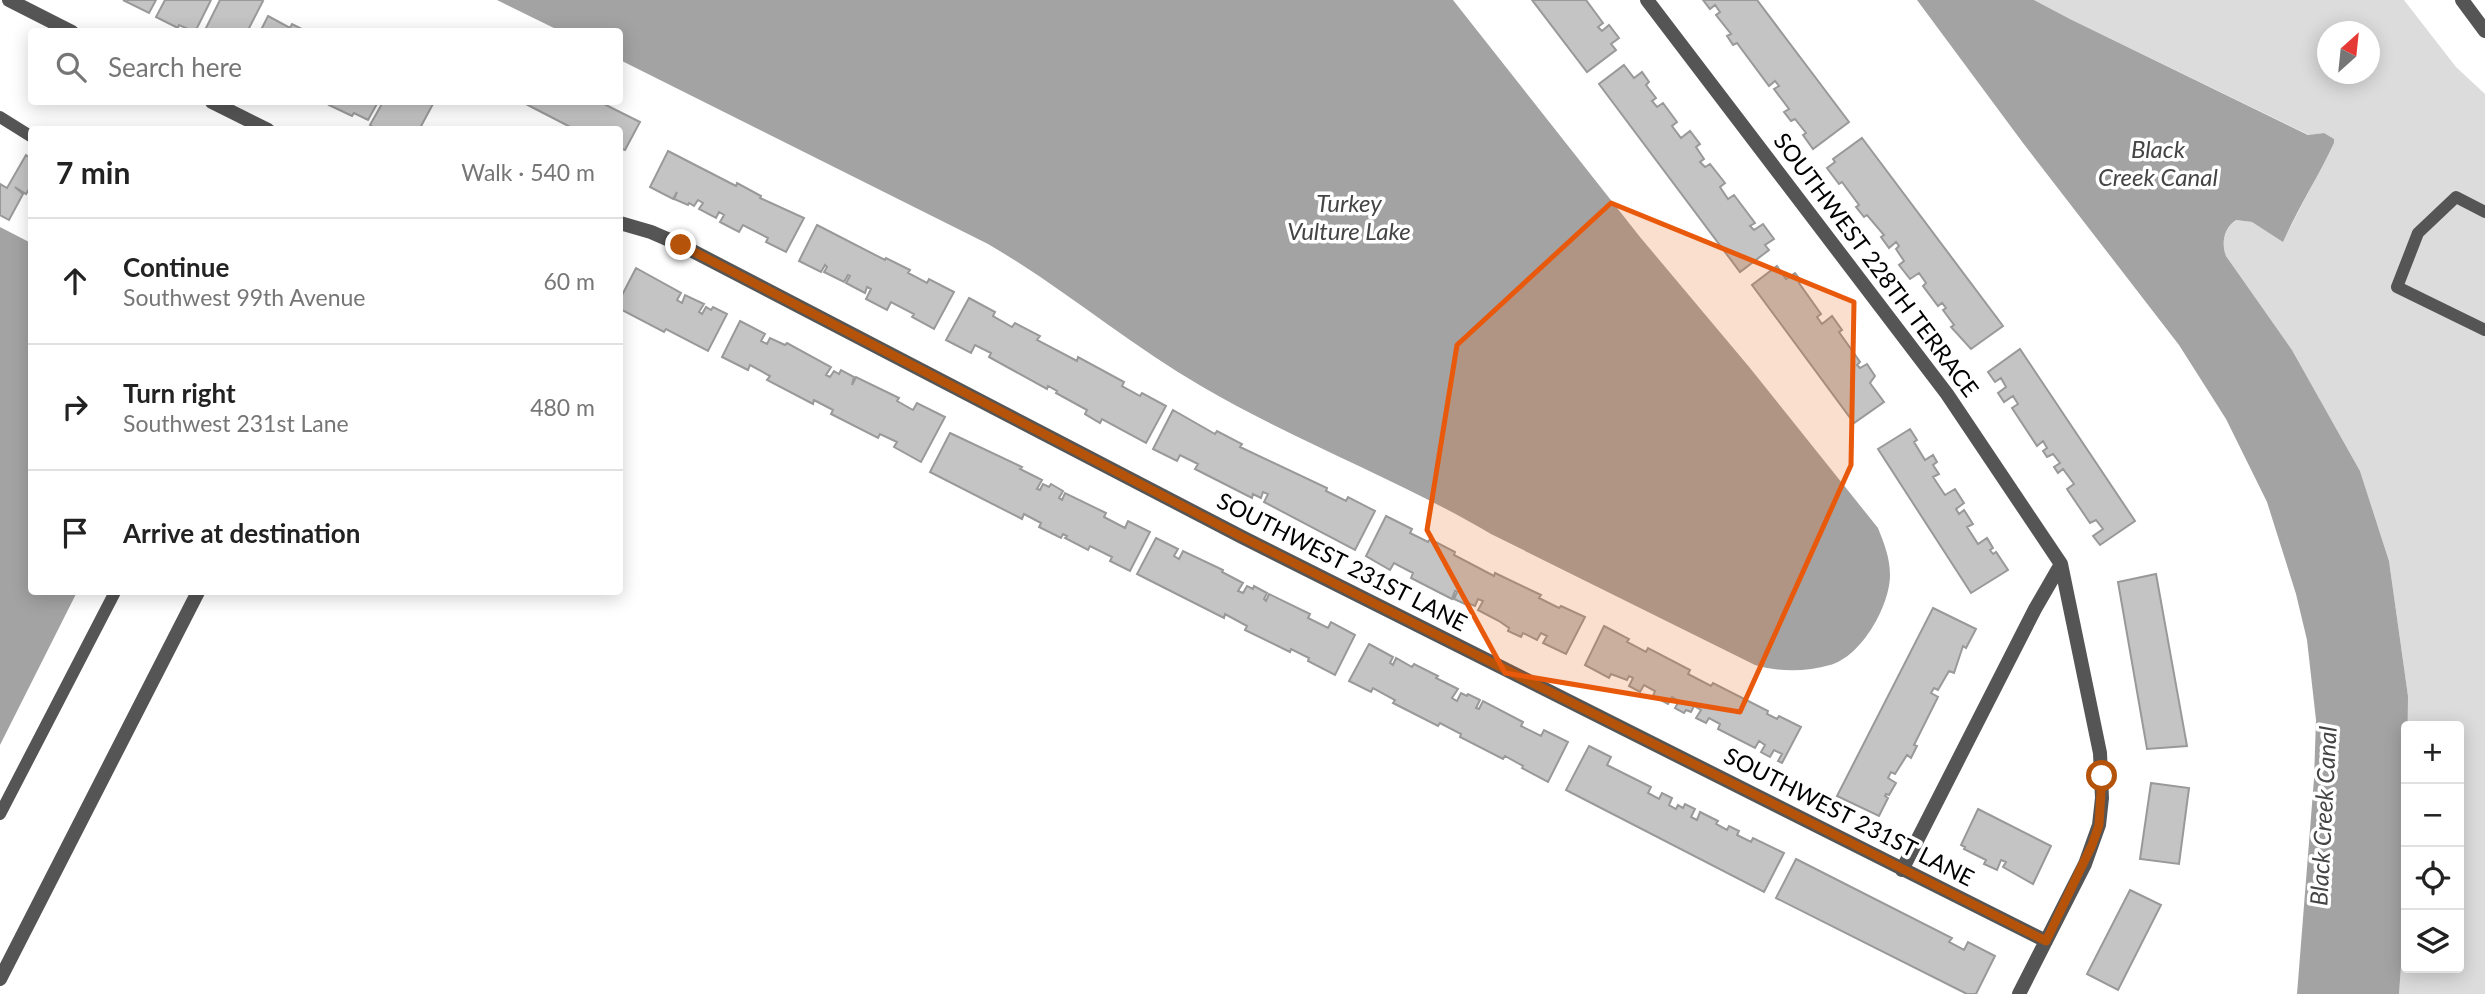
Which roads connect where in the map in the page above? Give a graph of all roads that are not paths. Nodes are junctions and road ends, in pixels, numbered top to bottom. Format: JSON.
{"nodes":[{"id":1,"x":9,"y":0,"type":"edge"},
{"id":2,"x":1647,"y":0,"type":"edge"},
{"id":3,"x":2462,"y":0,"type":"edge"},
{"id":4,"x":64,"y":28,"type":"edge"},
{"id":5,"x":2485,"y":31,"type":"edge"},
{"id":6,"x":218,"y":105,"type":"edge"},
{"id":7,"x":0,"y":117,"type":"edge"},
{"id":8,"x":260,"y":126,"type":"edge"},
{"id":9,"x":28,"y":134,"type":"edge"},
{"id":10,"x":2485,"y":212,"type":"edge"},
{"id":11,"x":623,"y":224,"type":"edge"},
{"id":12,"x":2485,"y":330,"type":"edge"},
{"id":13,"x":2061,"y":564,"type":"junction"},
{"id":14,"x":113,"y":595,"type":"edge"},
{"id":15,"x":196,"y":595,"type":"edge"},
{"id":16,"x":0,"y":814,"type":"edge"},
{"id":17,"x":1902,"y":870,"type":"junction"},
{"id":18,"x":2046,"y":941,"type":"junction"},
{"id":19,"x":0,"y":979,"type":"edge"},
{"id":20,"x":2020,"y":994,"type":"edge"}],
"edges":[{"from":1,"to":4,"type":"street"},
{"from":2,"to":13,"type":"street","name":"SOUTHWEST 228TH TERRACE"},
{"from":3,"to":5,"type":"street"},
{"from":6,"to":8,"type":"street"},
{"from":7,"to":9,"type":"lane"},
{"from":10,"to":12,"type":"lane"},
{"from":11,"to":17,"type":"street","name":"SOUTHWEST 231ST LANE"},
{"from":13,"to":17,"type":"street"},
{"from":13,"to":18,"type":"street"},
{"from":14,"to":16,"type":"lane"},
{"from":15,"to":19,"type":"street"},
{"from":17,"to":18,"type":"street","name":"SOUTHWEST 231ST LANE"},
{"from":18,"to":20,"type":"street"}]}
